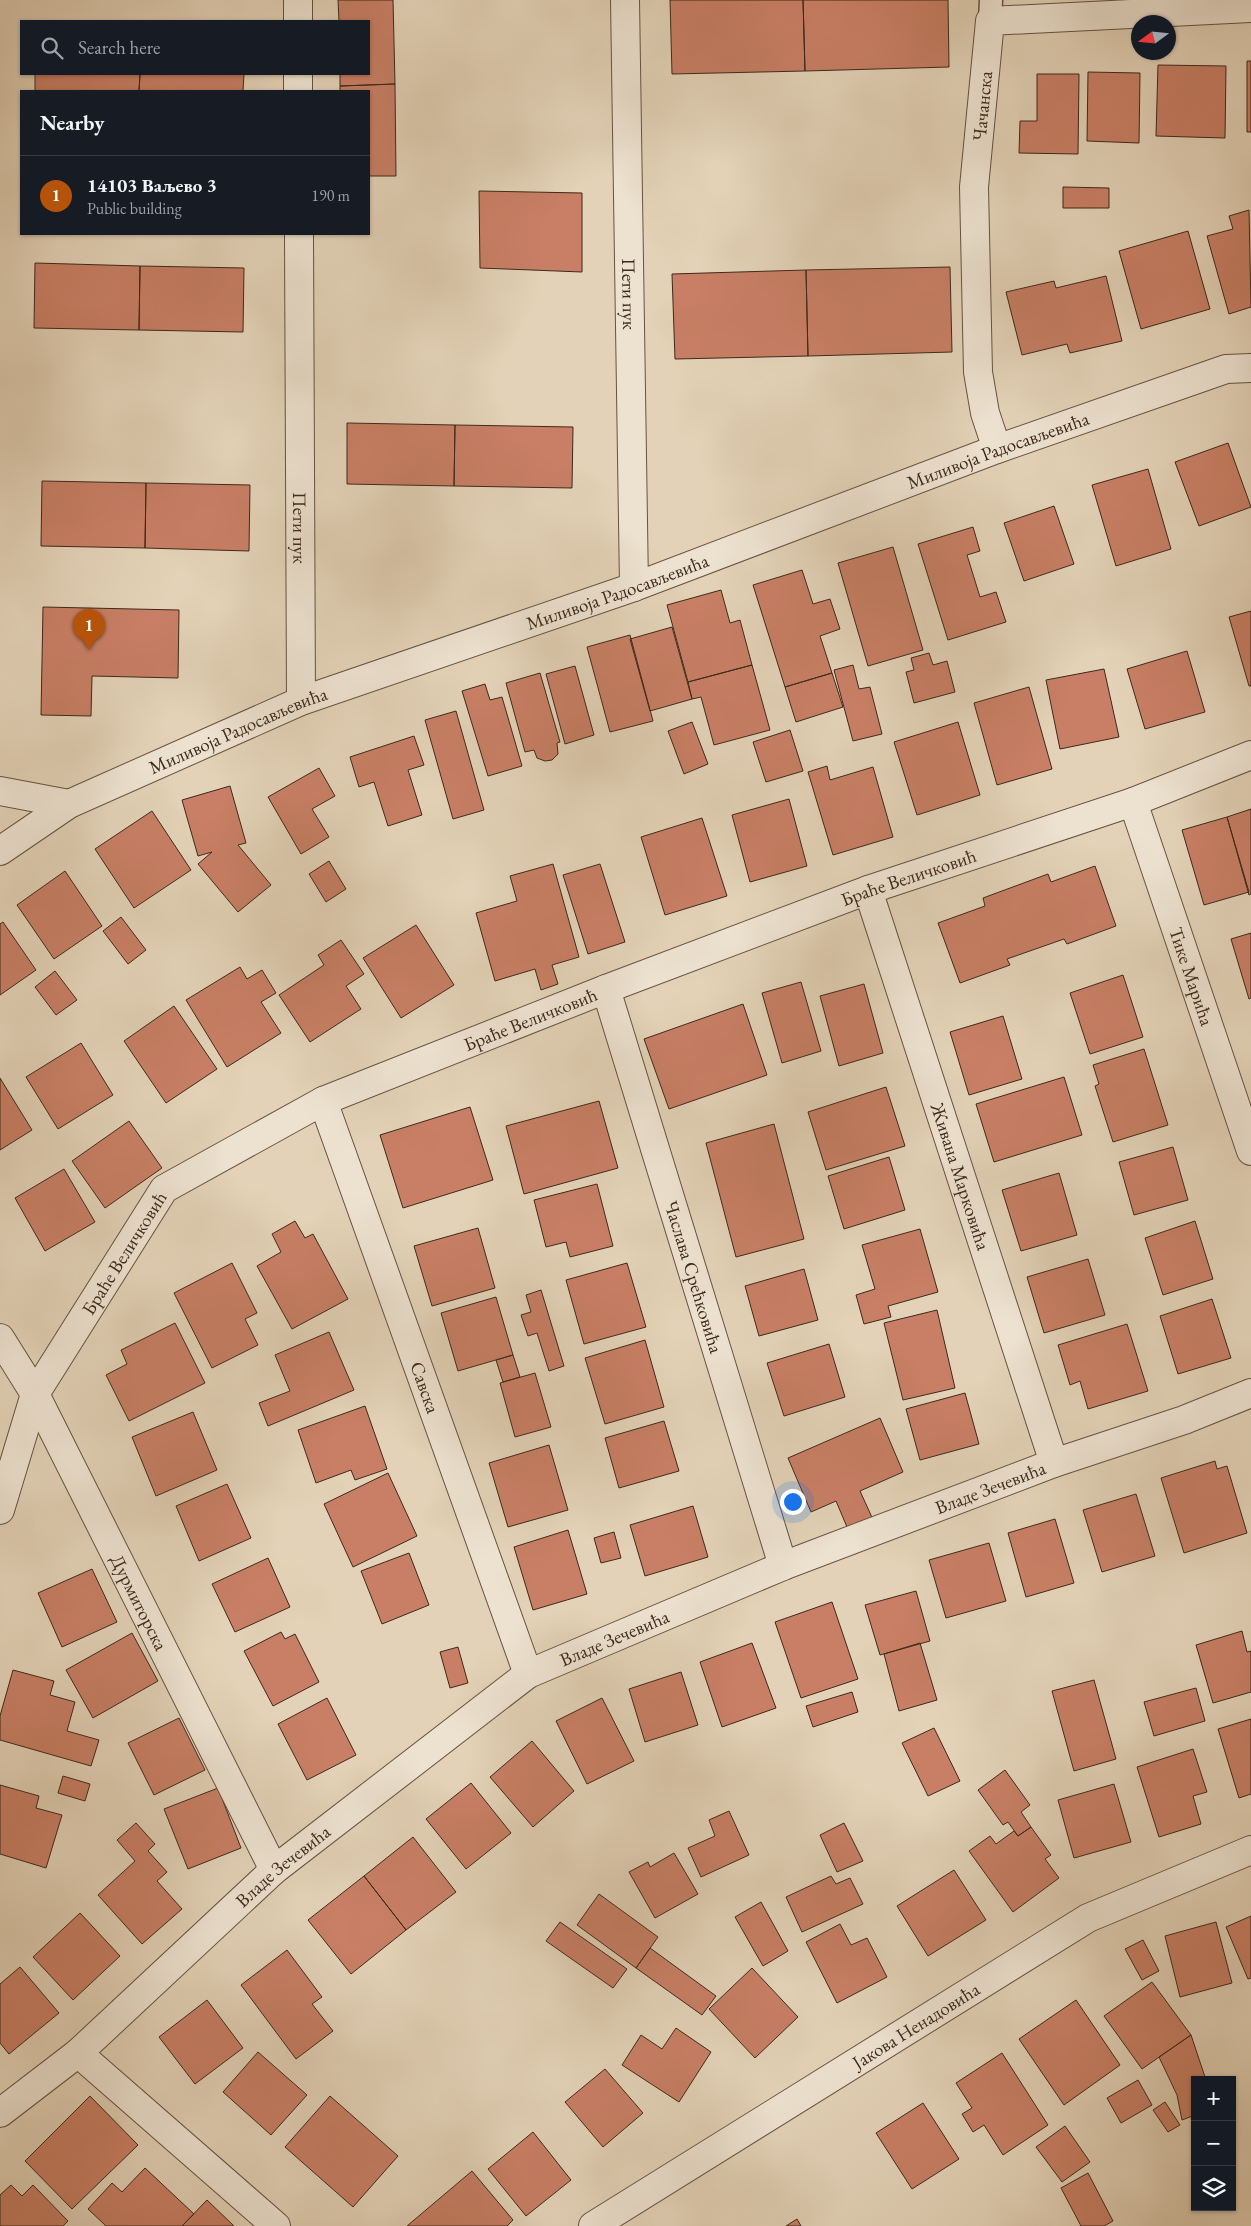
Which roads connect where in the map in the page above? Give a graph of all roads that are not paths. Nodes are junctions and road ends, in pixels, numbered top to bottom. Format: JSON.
{"nodes":[{"id":1,"x":298,"y":0,"type":"edge"},
{"id":2,"x":625,"y":0,"type":"edge"},
{"id":3,"x":1251,"y":8,"type":"edge"},
{"id":4,"x":991,"y":10,"type":"edge"},
{"id":5,"x":298,"y":20,"type":"edge"},
{"id":6,"x":298,"y":75,"type":"edge"},
{"id":7,"x":298,"y":90,"type":"edge"},
{"id":8,"x":299,"y":235,"type":"edge"},
{"id":9,"x":1251,"y":368,"type":"edge"},
{"id":10,"x":997,"y":449,"type":"junction"},
{"id":11,"x":634,"y":587,"type":"junction"},
{"id":12,"x":301,"y":702,"type":"junction"},
{"id":13,"x":1251,"y":755,"type":"edge"},
{"id":14,"x":0,"y":791,"type":"edge"},
{"id":15,"x":1133,"y":802,"type":"junction"},
{"id":16,"x":69,"y":804,"type":"junction"},
{"id":17,"x":0,"y":851,"type":"edge"},
{"id":18,"x":868,"y":890,"type":"junction"},
{"id":19,"x":606,"y":989,"type":"junction"},
{"id":20,"x":323,"y":1101,"type":"junction"},
{"id":21,"x":1251,"y":1151,"type":"edge"},
{"id":22,"x":0,"y":1338,"type":"edge"},
{"id":23,"x":1251,"y":1393,"type":"edge"},
{"id":24,"x":35,"y":1394,"type":"junction"},
{"id":25,"x":1054,"y":1463,"type":"junction"},
{"id":26,"x":0,"y":1510,"type":"edge"},
{"id":27,"x":784,"y":1566,"type":"junction"},
{"id":28,"x":528,"y":1674,"type":"junction"},
{"id":29,"x":1251,"y":1850,"type":"edge"},
{"id":30,"x":274,"y":1870,"type":"junction"},
{"id":31,"x":78,"y":2053,"type":"junction"},
{"id":32,"x":0,"y":2113,"type":"edge"},
{"id":33,"x":276,"y":2226,"type":"edge"},
{"id":34,"x":592,"y":2226,"type":"edge"}],
"edges":[{"from":1,"to":5,"type":"street"},
{"from":2,"to":11,"type":"street","name":"Пети пук"},
{"from":3,"to":4,"type":"street","name":"Чачанска"},
{"from":4,"to":10,"type":"street","name":"Чачанска"},
{"from":6,"to":7,"type":"street"},
{"from":8,"to":12,"type":"street","name":"Пети пук"},
{"from":9,"to":10,"type":"street","name":"Миливоја Радосављевића"},
{"from":10,"to":11,"type":"street","name":"Миливоја Радосављевића"},
{"from":11,"to":12,"type":"street","name":"Миливоја Радосављевића"},
{"from":12,"to":16,"type":"street","name":"Миливоја Радосављевића"},
{"from":13,"to":15,"type":"street","name":"Браће Величковић"},
{"from":14,"to":16,"type":"street"},
{"from":15,"to":18,"type":"street","name":"Браће Величковић"},
{"from":15,"to":21,"type":"street","name":"Тике Марића"},
{"from":16,"to":17,"type":"street","name":"Миливоја Радосављевића"},
{"from":18,"to":19,"type":"street","name":"Браће Величковић"},
{"from":18,"to":25,"type":"street","name":"Живана Марковића"},
{"from":19,"to":20,"type":"street","name":"Браће Величковић"},
{"from":19,"to":27,"type":"street","name":"Часлава Срећковића"},
{"from":20,"to":24,"type":"street","name":"Браће Величковић"},
{"from":20,"to":28,"type":"street","name":"Савска"},
{"from":22,"to":24,"type":"street","name":"Дурмиторска"},
{"from":23,"to":25,"type":"street","name":"Владе Зечевића"},
{"from":24,"to":26,"type":"street","name":"Браће Величковић"},
{"from":24,"to":30,"type":"street","name":"Дурмиторска"},
{"from":25,"to":27,"type":"street","name":"Владе Зечевића"},
{"from":27,"to":28,"type":"street","name":"Владе Зечевића"},
{"from":28,"to":30,"type":"street","name":"Владе Зечевића"},
{"from":29,"to":34,"type":"street","name":"Јакова Ненадовића"},
{"from":30,"to":31,"type":"street","name":"Владе Зечевића"},
{"from":31,"to":32,"type":"street","name":"Владе Зечевића"},
{"from":31,"to":33,"type":"street"}]}
